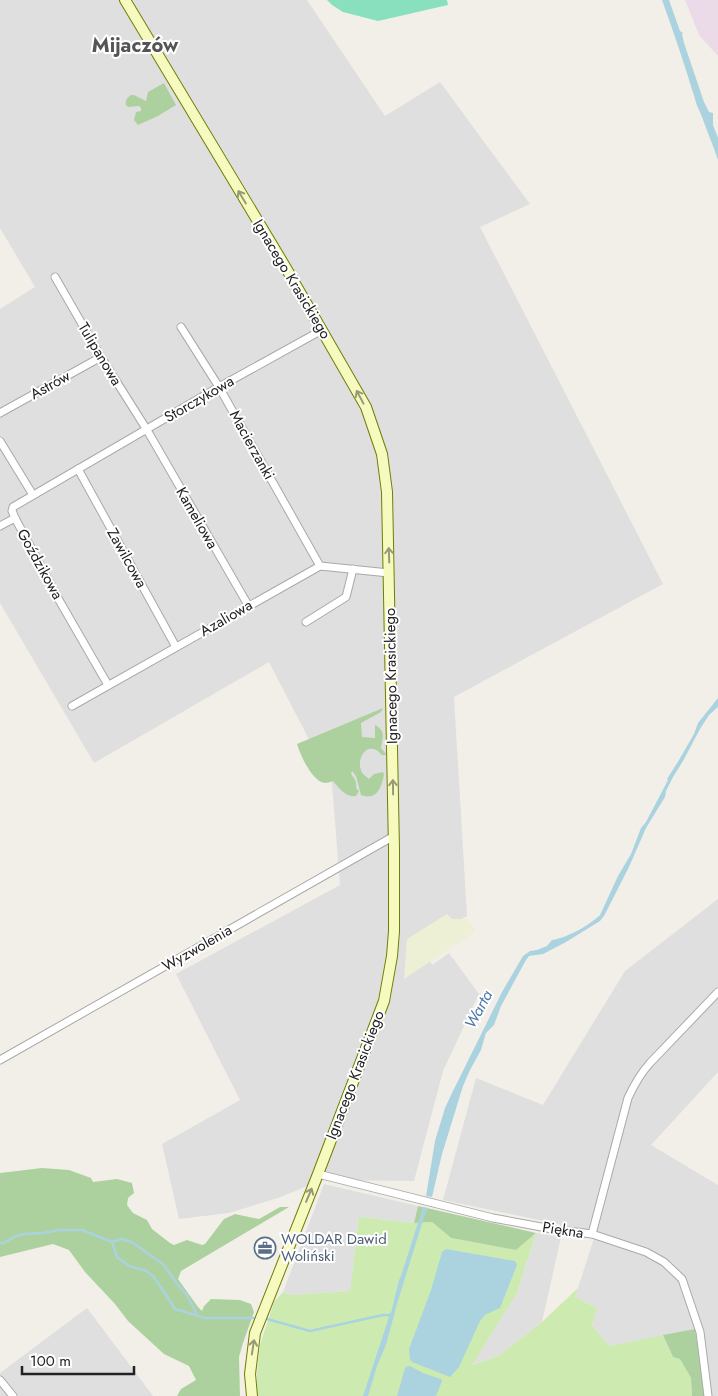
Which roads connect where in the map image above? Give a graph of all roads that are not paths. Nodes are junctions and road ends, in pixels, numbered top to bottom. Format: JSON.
{"nodes":[{"id":1,"x":125,"y":0,"type":"edge"},
{"id":2,"x":55,"y":277,"type":"dead end"},
{"id":3,"x":181,"y":327,"type":"dead end"},
{"id":4,"x":322,"y":330,"type":"junction"},
{"id":5,"x":101,"y":357,"type":"junction"},
{"id":6,"x":219,"y":387,"type":"junction"},
{"id":7,"x":0,"y":413,"type":"edge"},
{"id":8,"x":147,"y":430,"type":"junction"},
{"id":9,"x":0,"y":441,"type":"edge"},
{"id":10,"x":78,"y":469,"type":"junction"},
{"id":11,"x":33,"y":495,"type":"junction"},
{"id":12,"x":15,"y":518,"type":"junction"},
{"id":13,"x":0,"y":526,"type":"edge"},
{"id":14,"x":320,"y":566,"type":"junction"},
{"id":15,"x":352,"y":569,"type":"junction"},
{"id":16,"x":389,"y":574,"type":"junction"},
{"id":17,"x":248,"y":606,"type":"junction"},
{"id":18,"x":306,"y":622,"type":"dead end"},
{"id":19,"x":176,"y":647,"type":"junction"},
{"id":20,"x":108,"y":685,"type":"junction"},
{"id":21,"x":72,"y":706,"type":"dead end"},
{"id":22,"x":394,"y":836,"type":"junction"},
{"id":23,"x":718,"y":992,"type":"edge"},
{"id":24,"x":0,"y":1060,"type":"edge"},
{"id":25,"x":318,"y":1174,"type":"junction"},
{"id":26,"x":592,"y":1234,"type":"junction"},
{"id":27,"x":0,"y":1380,"type":"edge"},
{"id":28,"x":13,"y":1396,"type":"edge"},
{"id":29,"x":252,"y":1396,"type":"edge"},
{"id":30,"x":708,"y":1396,"type":"edge"}],
"edges":[{"from":4,"to":1,"type":"street","name":"Ignacego Krasickiego","one_way":true},
{"from":2,"to":5,"type":"street","name":"Tulipanowa"},
{"from":3,"to":6,"type":"street","name":"Macierzanki"},
{"from":4,"to":6,"type":"street","name":"Storczykowa"},
{"from":16,"to":4,"type":"street","name":"Ignacego Krasickiego","one_way":true},
{"from":5,"to":7,"type":"street","name":"Astrów"},
{"from":5,"to":8,"type":"street","name":"Tulipanowa"},
{"from":6,"to":8,"type":"street","name":"Storczykowa"},
{"from":6,"to":14,"type":"street","name":"Macierzanki"},
{"from":8,"to":10,"type":"street","name":"Storczykowa"},
{"from":8,"to":17,"type":"street","name":"Kameliowa"},
{"from":9,"to":11,"type":"street"},
{"from":10,"to":11,"type":"street","name":"Goździkowa"},
{"from":10,"to":19,"type":"street","name":"Zawilcowa"},
{"from":11,"to":12,"type":"street","name":"Goździkowa"},
{"from":12,"to":13,"type":"street"},
{"from":12,"to":20,"type":"street","name":"Goździkowa"},
{"from":14,"to":15,"type":"street"},
{"from":14,"to":17,"type":"street","name":"Azaliowa"},
{"from":15,"to":16,"type":"street"},
{"from":15,"to":18,"type":"street"},
{"from":22,"to":16,"type":"street","name":"Ignacego Krasickiego","one_way":true},
{"from":17,"to":19,"type":"street","name":"Azaliowa"},
{"from":19,"to":20,"type":"street","name":"Azaliowa"},
{"from":20,"to":21,"type":"street","name":"Azaliowa"},
{"from":22,"to":24,"type":"street","name":"Wyzwolenia"},
{"from":22,"to":25,"type":"street","name":"Ignacego Krasickiego"},
{"from":23,"to":26,"type":"street"},
{"from":25,"to":26,"type":"street","name":"Piękna"},
{"from":29,"to":25,"type":"street","name":"Ignacego Krasickiego","one_way":true},
{"from":26,"to":30,"type":"street","name":"Piękna"},
{"from":27,"to":28,"type":"street"}]}
